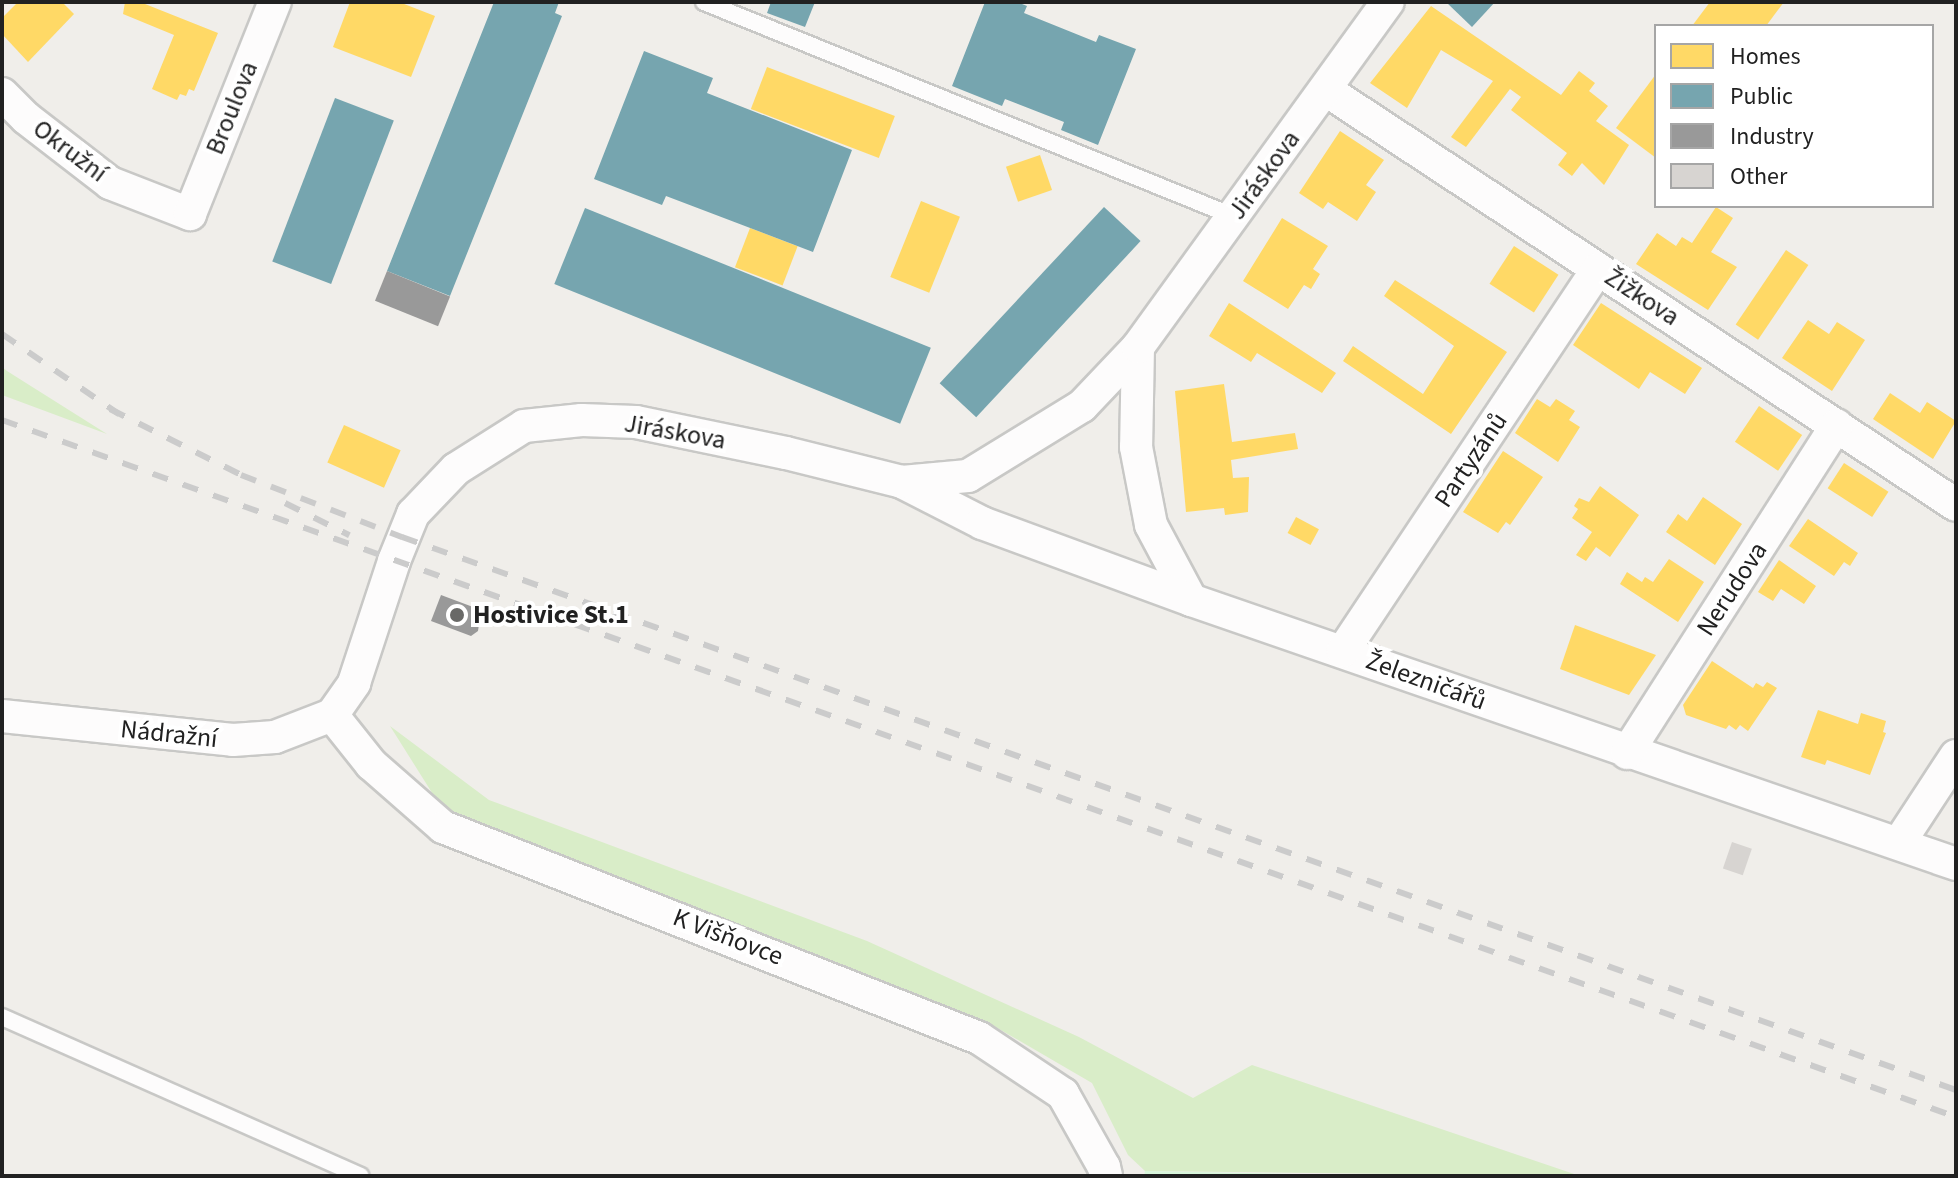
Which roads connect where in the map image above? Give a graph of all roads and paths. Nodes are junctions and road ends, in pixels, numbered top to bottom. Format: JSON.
{"nodes":[{"id":1,"x":275,"y":2,"type":"edge"},
{"id":2,"x":704,"y":2,"type":"edge"},
{"id":3,"x":1388,"y":2,"type":"edge"},
{"id":4,"x":1326,"y":90,"type":"junction"},
{"id":5,"x":2,"y":94,"type":"edge"},
{"id":6,"x":190,"y":214,"type":"joint"},
{"id":7,"x":1233,"y":216,"type":"junction"},
{"id":8,"x":1598,"y":269,"type":"junction"},
{"id":9,"x":1138,"y":347,"type":"junction"},
{"id":10,"x":1837,"y":425,"type":"junction"},
{"id":11,"x":902,"y":482,"type":"junction"},
{"id":12,"x":1956,"y":505,"type":"edge"},
{"id":13,"x":1191,"y":600,"type":"junction"},
{"id":14,"x":1343,"y":651,"type":"junction"},
{"id":15,"x":332,"y":715,"type":"junction"},
{"id":16,"x":2,"y":716,"type":"edge"},
{"id":17,"x":1627,"y":753,"type":"junction"},
{"id":18,"x":1956,"y":756,"type":"edge"},
{"id":19,"x":1899,"y":843,"type":"junction"},
{"id":20,"x":1956,"y":864,"type":"edge"},
{"id":21,"x":2,"y":1017,"type":"edge"},
{"id":22,"x":360,"y":1176,"type":"edge"},
{"id":23,"x":1106,"y":1176,"type":"edge"}],
"edges":[{"from":1,"to":6,"type":"street","name":"Broulova"},
{"from":2,"to":7,"type":"lane"},
{"from":3,"to":4,"type":"street","name":"Jiráskova"},
{"from":4,"to":7,"type":"street","name":"Jiráskova"},
{"from":4,"to":8,"type":"street","name":"Žižkova"},
{"from":5,"to":6,"type":"street","name":"Okružní"},
{"from":7,"to":9,"type":"street","name":"Jiráskova"},
{"from":8,"to":10,"type":"street","name":"Žižkova"},
{"from":8,"to":14,"type":"street","name":"Partyzánů"},
{"from":9,"to":11,"type":"street","name":"Jiráskova"},
{"from":9,"to":13,"type":"street"},
{"from":10,"to":12,"type":"street","name":"Žižkova"},
{"from":10,"to":17,"type":"street","name":"Nerudova"},
{"from":11,"to":13,"type":"street","name":"Železničářů"},
{"from":11,"to":15,"type":"street","name":"Jiráskova"},
{"from":13,"to":14,"type":"street","name":"Železničářů"},
{"from":14,"to":17,"type":"street","name":"Železničářů"},
{"from":15,"to":16,"type":"street","name":"Nádražní"},
{"from":15,"to":23,"type":"street","name":"K Višňovce"},
{"from":17,"to":19,"type":"street","name":"Železničářů"},
{"from":18,"to":19,"type":"street"},
{"from":19,"to":20,"type":"street","name":"Železničářů"},
{"from":21,"to":22,"type":"lane"}]}
